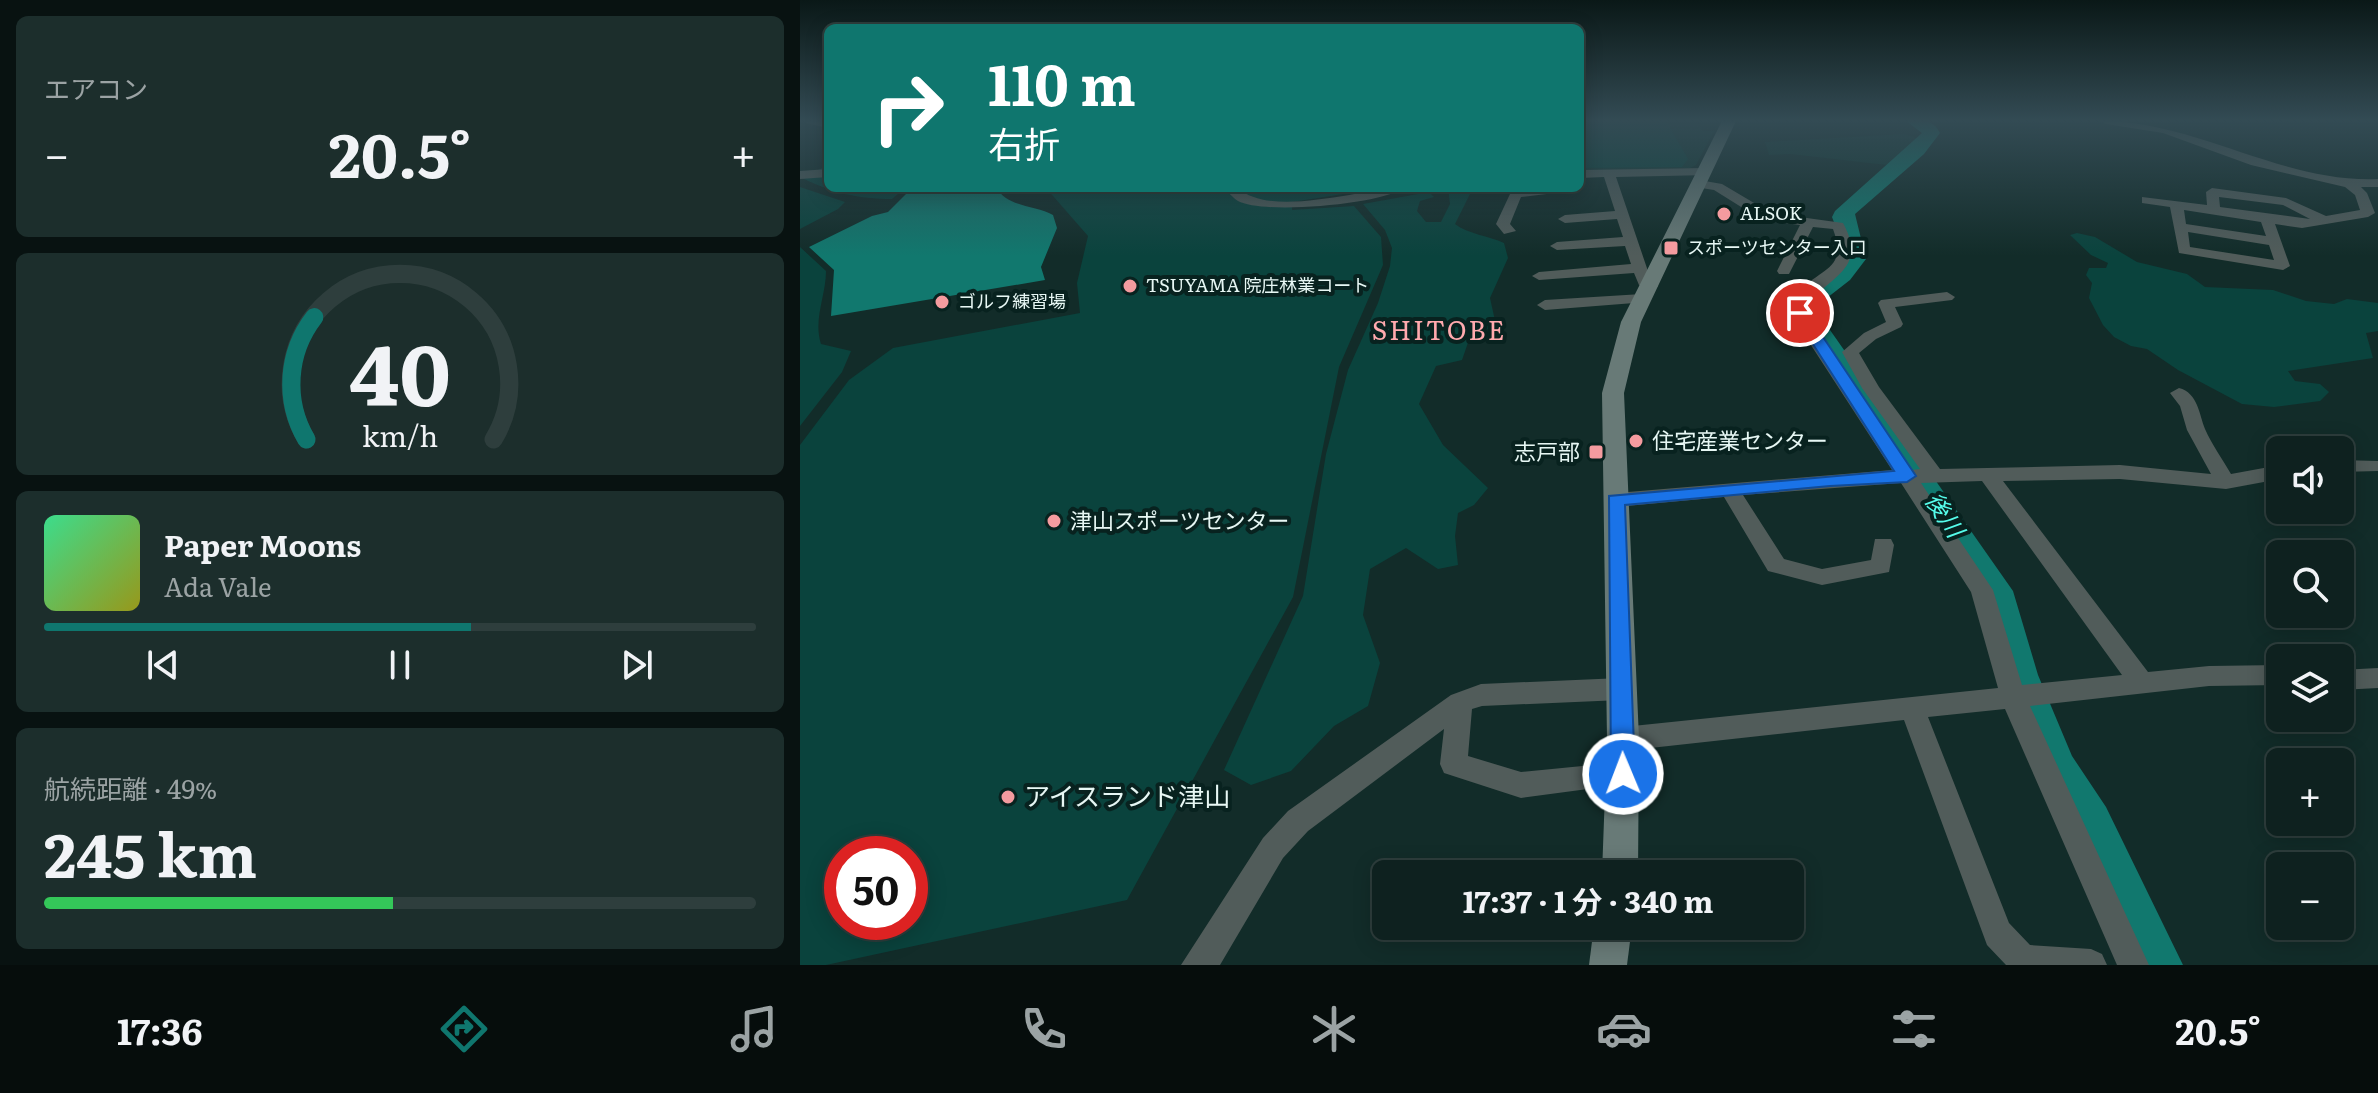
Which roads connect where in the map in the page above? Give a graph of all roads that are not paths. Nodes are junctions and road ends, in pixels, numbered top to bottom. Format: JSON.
{"nodes":[{"id":1,"x":1708,"y":166,"type":"edge"},
{"id":2,"x":2274,"y":166,"type":"edge"},
{"id":3,"x":824,"y":173,"type":"edge"},
{"id":4,"x":1609,"y":173,"type":"junction"},
{"id":5,"x":1584,"y":174,"type":"edge"},
{"id":6,"x":800,"y":175,"type":"edge"},
{"id":7,"x":1702,"y":178,"type":"junction"},
{"id":8,"x":2378,"y":183,"type":"edge"},
{"id":9,"x":2349,"y":184,"type":"junction"},
{"id":10,"x":1234,"y":192,"type":"edge"},
{"id":11,"x":1370,"y":192,"type":"edge"},
{"id":12,"x":1532,"y":192,"type":"edge"},
{"id":13,"x":2147,"y":200,"type":"dead end"},
{"id":14,"x":2176,"y":204,"type":"junction"},
{"id":15,"x":2214,"y":210,"type":"junction"},
{"id":16,"x":1621,"y":215,"type":"junction"},
{"id":17,"x":2266,"y":218,"type":"junction"},
{"id":18,"x":1565,"y":219,"type":"dead end"},
{"id":19,"x":2325,"y":220,"type":"junction"},
{"id":20,"x":1808,"y":223,"type":"junction"},
{"id":21,"x":2180,"y":227,"type":"junction"},
{"id":22,"x":1509,"y":231,"type":"dead end"},
{"id":23,"x":1630,"y":241,"type":"junction"},
{"id":24,"x":2274,"y":242,"type":"junction"},
{"id":25,"x":1557,"y":246,"type":"dead end"},
{"id":26,"x":1784,"y":271,"type":"dead end"},
{"id":27,"x":1539,"y":276,"type":"dead end"},
{"id":28,"x":1644,"y":285,"type":"junction"},
{"id":29,"x":1947,"y":297,"type":"dead end"},
{"id":30,"x":1545,"y":305,"type":"dead end"},
{"id":31,"x":2179,"y":393,"type":"dead end"},
{"id":32,"x":2354,"y":466,"type":"edge"},
{"id":33,"x":2372,"y":466,"type":"dead end"},
{"id":34,"x":1988,"y":475,"type":"junction"},
{"id":35,"x":2266,"y":475,"type":"edge"},
{"id":36,"x":1919,"y":476,"type":"junction"},
{"id":37,"x":2226,"y":482,"type":"junction"},
{"id":38,"x":1731,"y":492,"type":"junction"},
{"id":39,"x":1616,"y":500,"type":"junction"},
{"id":40,"x":1883,"y":545,"type":"dead end"},
{"id":41,"x":2266,"y":675,"type":"edge"},
{"id":42,"x":2378,"y":678,"type":"edge"},
{"id":43,"x":2354,"y":679,"type":"edge"},
{"id":44,"x":2142,"y":683,"type":"junction"},
{"id":45,"x":1621,"y":689,"type":"junction"},
{"id":46,"x":2024,"y":695,"type":"junction"},
{"id":47,"x":1460,"y":703,"type":"junction"},
{"id":48,"x":1912,"y":708,"type":"junction"},
{"id":49,"x":1623,"y":739,"type":"junction"},
{"id":50,"x":1623,"y":774,"type":"junction"},
{"id":51,"x":1620,"y":860,"type":"edge"},
{"id":52,"x":1611,"y":940,"type":"edge"},
{"id":53,"x":1197,"y":965,"type":"edge"},
{"id":54,"x":1608,"y":965,"type":"edge"},
{"id":55,"x":2091,"y":965,"type":"edge"},
{"id":56,"x":2133,"y":965,"type":"edge"}],
"edges":[{"from":1,"to":7,"type":"main road"},
{"from":2,"to":9,"type":"street"},
{"from":3,"to":6,"type":"street"},
{"from":4,"to":5,"type":"street"},
{"from":4,"to":7,"type":"street"},
{"from":4,"to":16,"type":"street"},
{"from":7,"to":20,"type":"street"},
{"from":7,"to":28,"type":"main road"},
{"from":8,"to":9,"type":"street"},
{"from":9,"to":19,"type":"street"},
{"from":10,"to":11,"type":"street"},
{"from":12,"to":22,"type":"street"},
{"from":13,"to":14,"type":"street"},
{"from":14,"to":15,"type":"street"},
{"from":14,"to":21,"type":"street"},
{"from":15,"to":17,"type":"street"},
{"from":15,"to":19,"type":"street"},
{"from":16,"to":18,"type":"street"},
{"from":16,"to":23,"type":"street"},
{"from":17,"to":19,"type":"street"},
{"from":17,"to":24,"type":"street"},
{"from":20,"to":26,"type":"street"},
{"from":20,"to":36,"type":"street"},
{"from":21,"to":24,"type":"street"},
{"from":21,"to":24,"type":"street"},
{"from":23,"to":25,"type":"street"},
{"from":23,"to":28,"type":"street"},
{"from":27,"to":28,"type":"street"},
{"from":28,"to":30,"type":"street"},
{"from":28,"to":39,"type":"main road"},
{"from":29,"to":36,"type":"street"},
{"from":31,"to":37,"type":"street"},
{"from":32,"to":33,"type":"street"},
{"from":34,"to":36,"type":"street"},
{"from":34,"to":37,"type":"street"},
{"from":34,"to":44,"type":"street"},
{"from":35,"to":37,"type":"street"},
{"from":36,"to":38,"type":"street"},
{"from":36,"to":46,"type":"street"},
{"from":38,"to":39,"type":"street"},
{"from":38,"to":40,"type":"street"},
{"from":39,"to":45,"type":"main road"},
{"from":41,"to":44,"type":"street"},
{"from":42,"to":43,"type":"street"},
{"from":44,"to":46,"type":"street"},
{"from":45,"to":47,"type":"street"},
{"from":45,"to":49,"type":"main road"},
{"from":46,"to":48,"type":"street"},
{"from":46,"to":56,"type":"street"},
{"from":47,"to":50,"type":"street"},
{"from":47,"to":53,"type":"street"},
{"from":48,"to":49,"type":"street"},
{"from":48,"to":55,"type":"street"},
{"from":49,"to":50,"type":"main road"},
{"from":50,"to":51,"type":"main road"},
{"from":52,"to":54,"type":"main road"}]}
